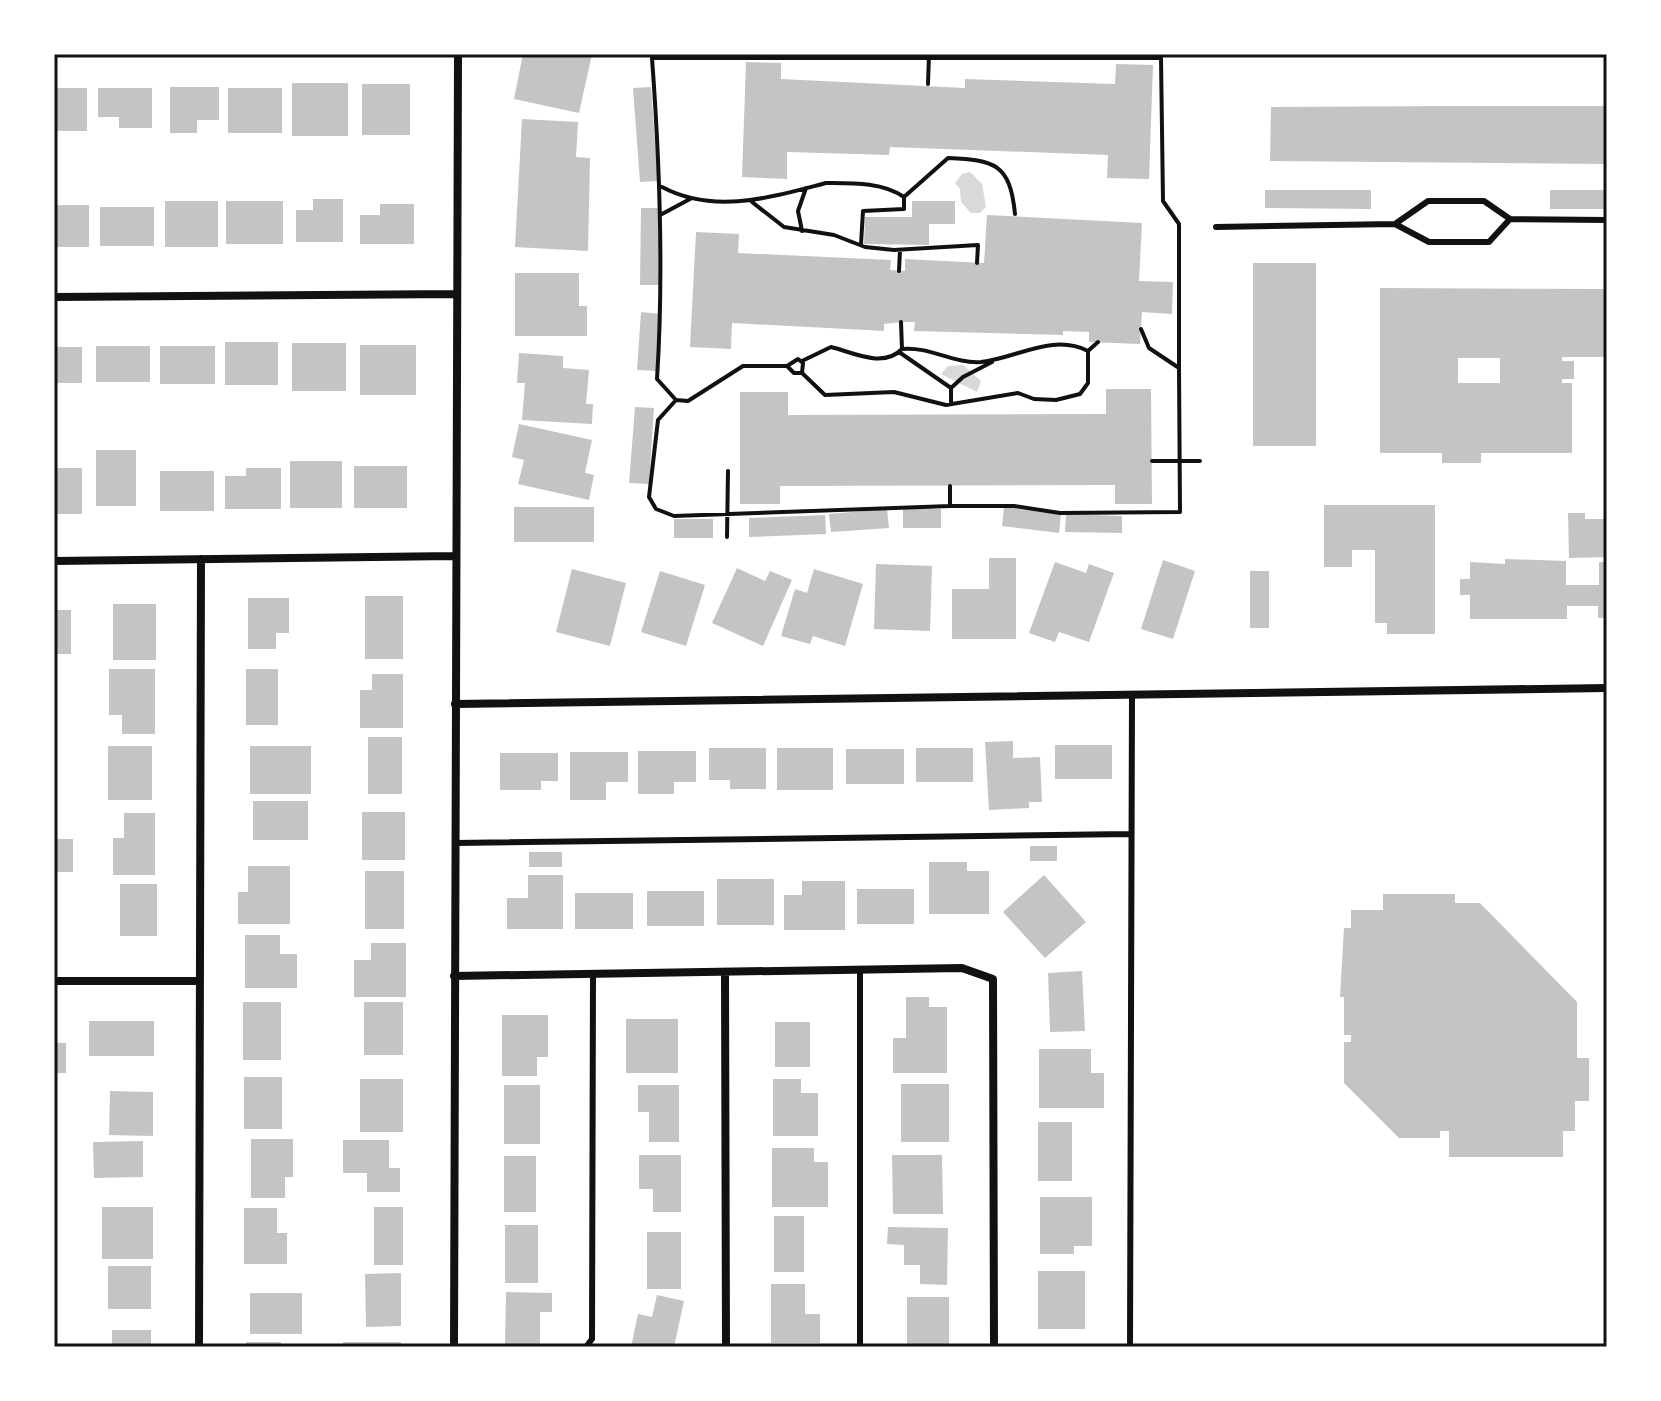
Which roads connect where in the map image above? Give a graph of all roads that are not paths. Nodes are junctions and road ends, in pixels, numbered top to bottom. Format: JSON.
{"nodes":[{"id":1,"x":458,"y":54,"type":"edge"},
{"id":2,"x":1510,"y":219,"type":"junction"},
{"id":3,"x":1607,"y":220,"type":"edge"},
{"id":4,"x":1395,"y":224,"type":"junction"},
{"id":5,"x":1216,"y":227,"type":"dead end"},
{"id":6,"x":456,"y":294,"type":"junction"},
{"id":7,"x":54,"y":297,"type":"edge"},
{"id":8,"x":454,"y":556,"type":"junction"},
{"id":9,"x":201,"y":559,"type":"junction"},
{"id":10,"x":54,"y":561,"type":"edge"},
{"id":11,"x":1607,"y":688,"type":"edge"},
{"id":12,"x":1132,"y":694,"type":"junction"},
{"id":13,"x":455,"y":704,"type":"junction"},
{"id":14,"x":1130,"y":834,"type":"junction"},
{"id":15,"x":455,"y":843,"type":"junction"},
{"id":16,"x":860,"y":971,"type":"junction"},
{"id":17,"x":725,"y":973,"type":"junction"},
{"id":18,"x":593,"y":974,"type":"junction"},
{"id":19,"x":454,"y":976,"type":"junction"},
{"id":20,"x":54,"y":981,"type":"edge"},
{"id":21,"x":200,"y":981,"type":"junction"},
{"id":22,"x":199,"y":1347,"type":"edge"},
{"id":23,"x":454,"y":1347,"type":"edge"},
{"id":24,"x":586,"y":1347,"type":"edge"},
{"id":25,"x":726,"y":1347,"type":"edge"},
{"id":26,"x":860,"y":1347,"type":"edge"},
{"id":27,"x":994,"y":1347,"type":"edge"},
{"id":28,"x":1130,"y":1347,"type":"edge"}],
"edges":[{"from":1,"to":6,"type":"street"},
{"from":2,"to":3,"type":"lane"},
{"from":2,"to":4,"type":"lane"},
{"from":2,"to":4,"type":"lane"},
{"from":4,"to":5,"type":"lane"},
{"from":6,"to":7,"type":"street"},
{"from":6,"to":8,"type":"street"},
{"from":8,"to":9,"type":"street"},
{"from":8,"to":13,"type":"street"},
{"from":9,"to":10,"type":"street"},
{"from":9,"to":21,"type":"street"},
{"from":11,"to":12,"type":"street"},
{"from":12,"to":13,"type":"street"},
{"from":12,"to":14,"type":"lane"},
{"from":13,"to":15,"type":"street"},
{"from":14,"to":15,"type":"lane"},
{"from":14,"to":28,"type":"lane"},
{"from":15,"to":19,"type":"street"},
{"from":16,"to":17,"type":"street"},
{"from":16,"to":26,"type":"lane"},
{"from":16,"to":27,"type":"street"},
{"from":17,"to":18,"type":"street"},
{"from":17,"to":25,"type":"street"},
{"from":18,"to":19,"type":"street"},
{"from":18,"to":24,"type":"lane"},
{"from":19,"to":23,"type":"street"},
{"from":20,"to":21,"type":"street"},
{"from":21,"to":22,"type":"street"}]}
